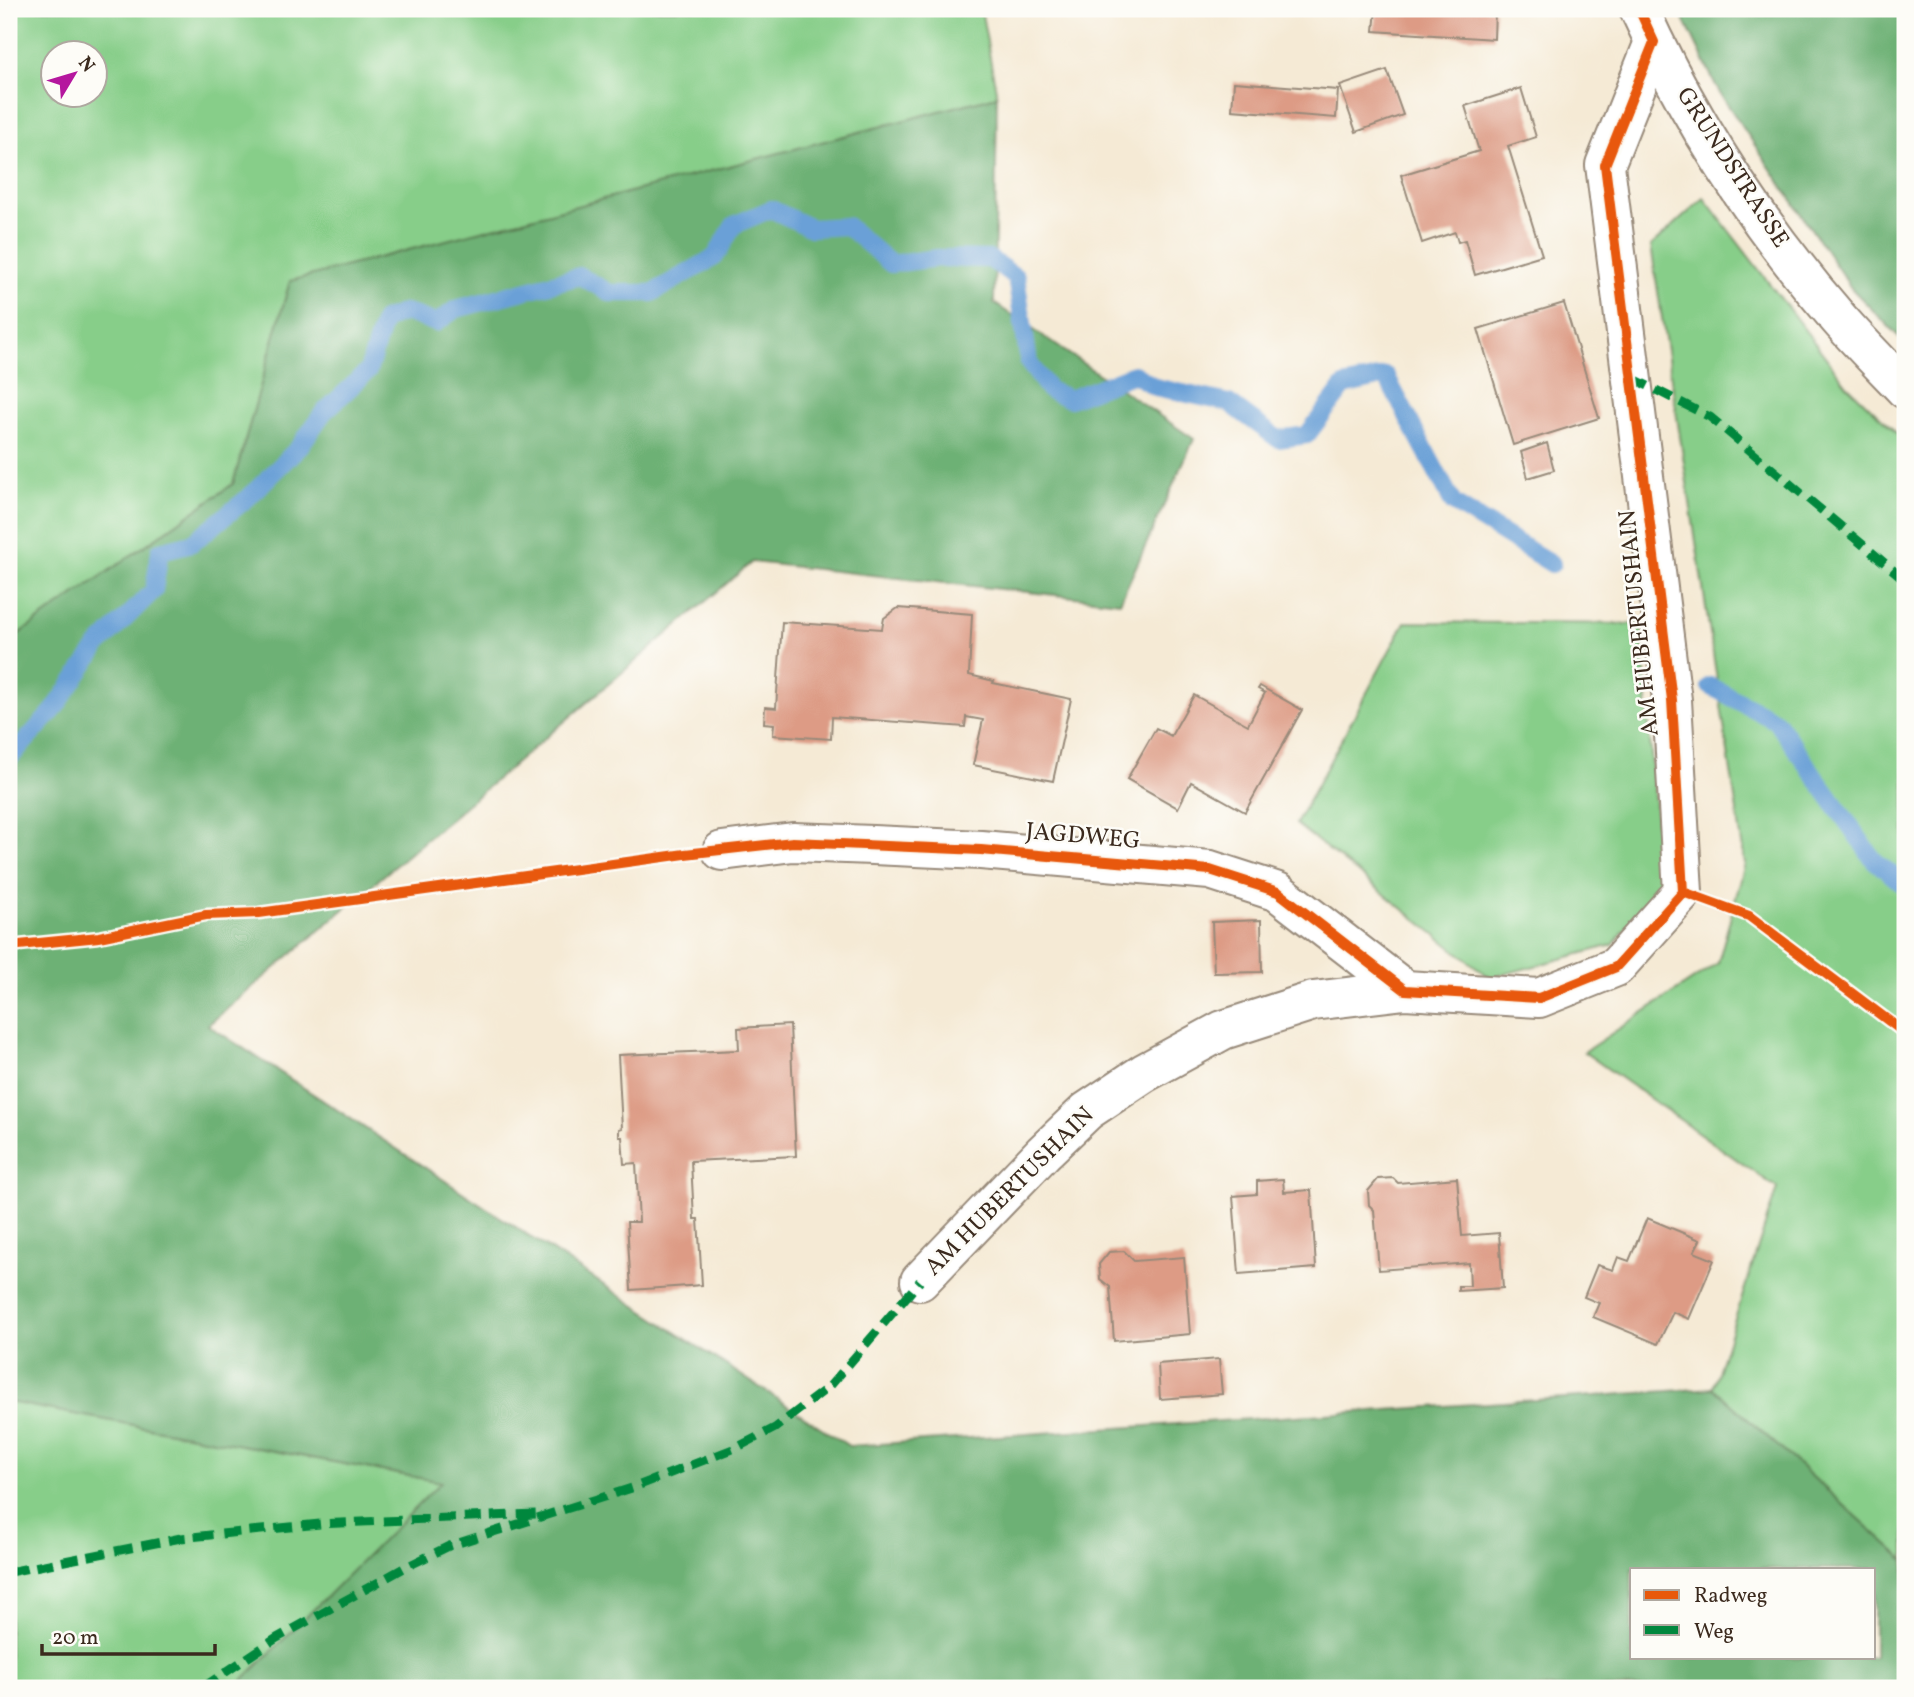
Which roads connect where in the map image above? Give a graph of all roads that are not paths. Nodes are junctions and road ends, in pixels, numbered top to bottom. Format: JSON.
{"nodes":[{"id":1,"x":1647,"y":26,"type":"edge"},
{"id":2,"x":1905,"y":389,"type":"edge"},
{"id":3,"x":722,"y":851,"type":"dead end"},
{"id":4,"x":1405,"y":990,"type":"junction"},
{"id":5,"x":920,"y":1281,"type":"dead end"}],
"edges":[{"from":1,"to":2,"type":"street","name":"GRUNDSTRASSE"},
{"from":1,"to":4,"type":"street","name":"AM HUBERTUSHAIN"},
{"from":3,"to":4,"type":"street","name":"JAGDWEG"},
{"from":4,"to":5,"type":"street","name":"AM HUBERTUSHAIN"}]}
